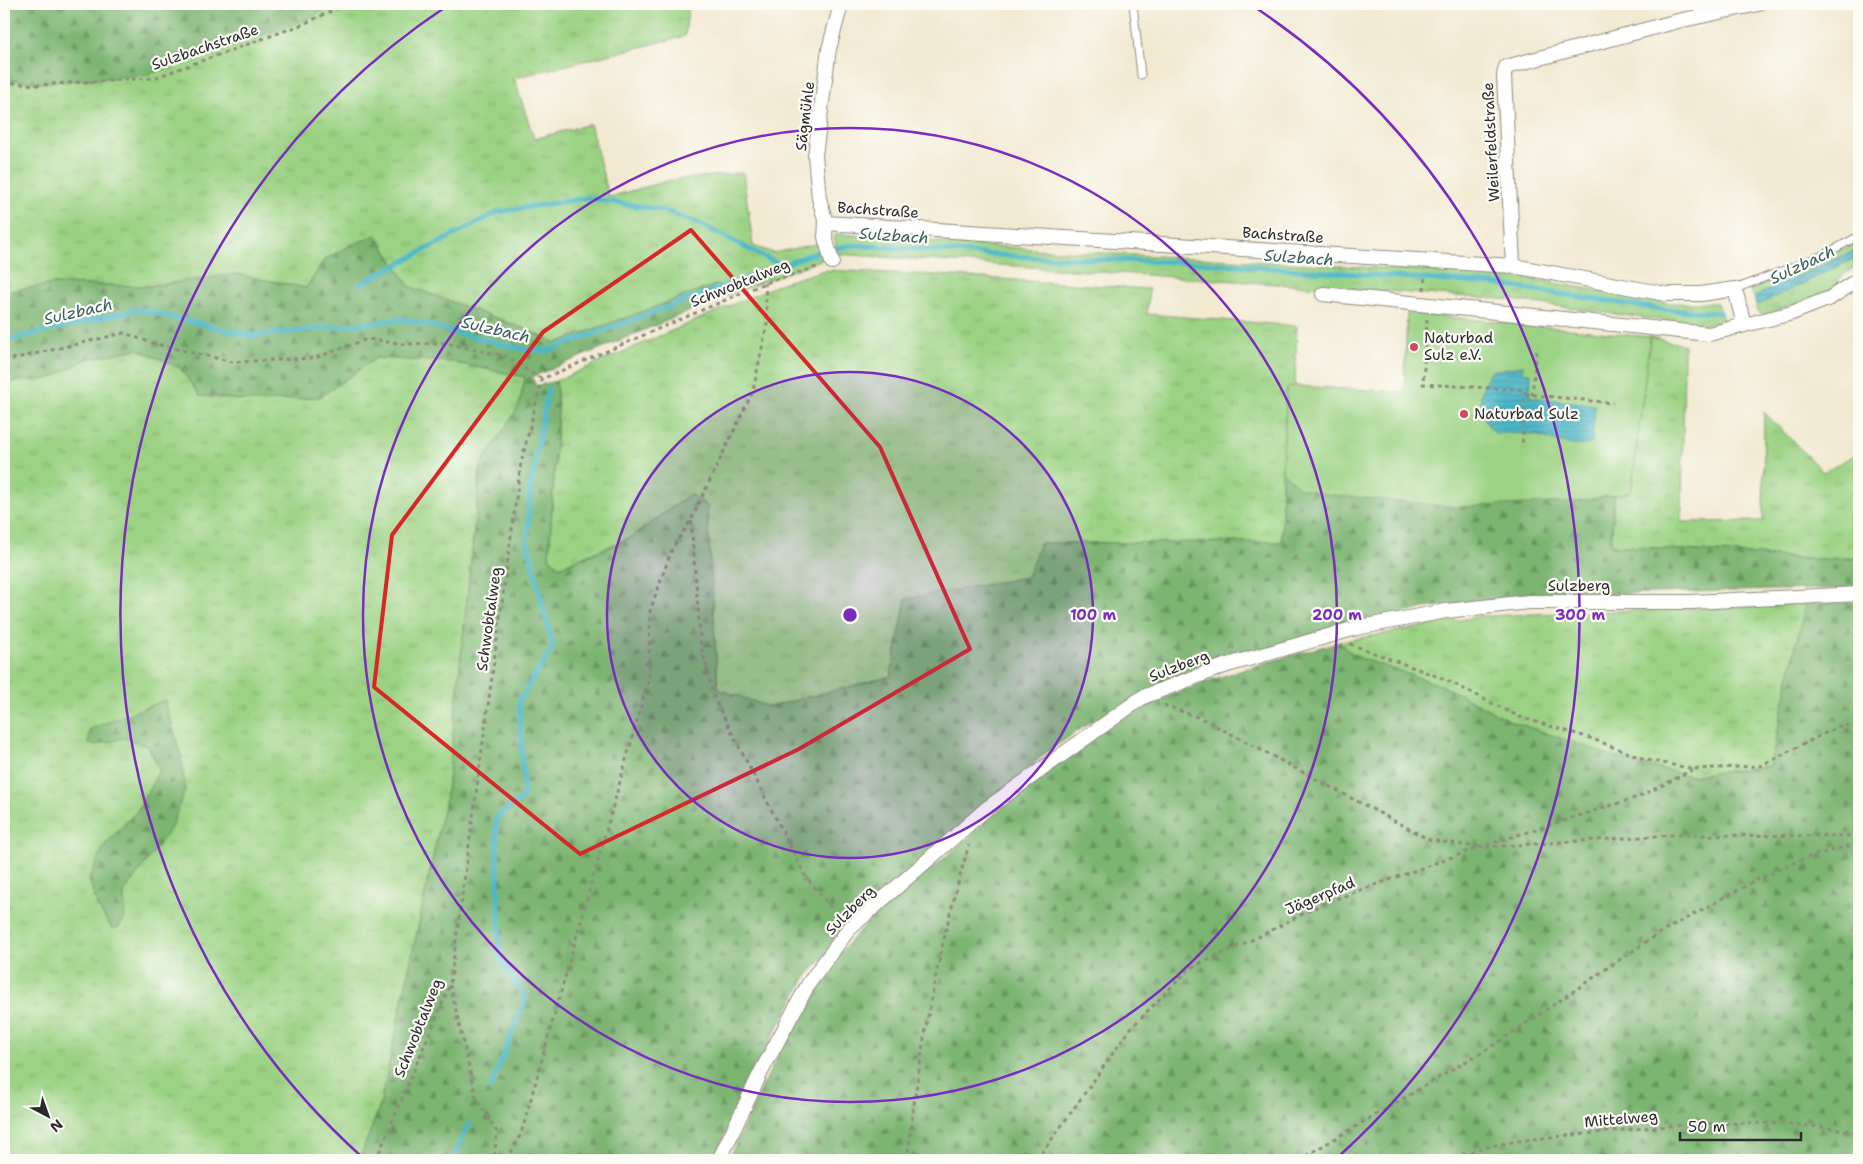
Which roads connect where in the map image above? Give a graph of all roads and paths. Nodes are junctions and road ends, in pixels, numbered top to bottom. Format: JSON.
{"nodes":[{"id":1,"x":347,"y":4,"type":"edge"},
{"id":2,"x":841,"y":4,"type":"edge"},
{"id":3,"x":1133,"y":4,"type":"edge"},
{"id":4,"x":1758,"y":4,"type":"edge"},
{"id":5,"x":1141,"y":75,"type":"dead end"},
{"id":6,"x":4,"y":82,"type":"edge"},
{"id":7,"x":826,"y":230,"type":"junction"},
{"id":8,"x":1859,"y":236,"type":"edge"},
{"id":9,"x":831,"y":258,"type":"joint"},
{"id":10,"x":1513,"y":266,"type":"junction"},
{"id":11,"x":1425,"y":270,"type":"dead end"},
{"id":12,"x":1859,"y":279,"type":"edge"},
{"id":13,"x":766,"y":283,"type":"junction"},
{"id":14,"x":1735,"y":289,"type":"junction"},
{"id":15,"x":1424,"y":290,"type":"dead end"},
{"id":16,"x":1323,"y":294,"type":"dead end"},
{"id":17,"x":1428,"y":312,"type":"dead end"},
{"id":18,"x":1744,"y":325,"type":"junction"},
{"id":19,"x":1537,"y":346,"type":"dead end"},
{"id":20,"x":4,"y":361,"type":"edge"},
{"id":21,"x":542,"y":379,"type":"junction"},
{"id":22,"x":1524,"y":394,"type":"junction"},
{"id":23,"x":1532,"y":395,"type":"junction"},
{"id":24,"x":1613,"y":403,"type":"dead end"},
{"id":25,"x":1522,"y":448,"type":"dead end"},
{"id":26,"x":691,"y":520,"type":"junction"},
{"id":27,"x":1859,"y":594,"type":"edge"},
{"id":28,"x":1340,"y":633,"type":"junction"},
{"id":29,"x":1143,"y":697,"type":"junction"},
{"id":30,"x":1859,"y":725,"type":"edge"},
{"id":31,"x":1694,"y":769,"type":"junction"},
{"id":32,"x":1859,"y":836,"type":"edge"},
{"id":33,"x":969,"y":843,"type":"dead end"},
{"id":34,"x":1859,"y":843,"type":"edge"},
{"id":35,"x":1480,"y":847,"type":"junction"},
{"id":36,"x":849,"y":929,"type":"junction"},
{"id":37,"x":450,"y":984,"type":"junction"},
{"id":38,"x":1859,"y":1134,"type":"edge"},
{"id":39,"x":376,"y":1160,"type":"edge"},
{"id":40,"x":494,"y":1160,"type":"edge"},
{"id":41,"x":507,"y":1160,"type":"edge"},
{"id":42,"x":719,"y":1160,"type":"edge"},
{"id":43,"x":907,"y":1160,"type":"edge"},
{"id":44,"x":1036,"y":1160,"type":"edge"},
{"id":45,"x":1299,"y":1160,"type":"edge"},
{"id":46,"x":1448,"y":1160,"type":"edge"}],
"edges":[{"from":1,"to":6,"type":"path","name":"Sulzbachstraße"},
{"from":2,"to":7,"type":"street","name":"Sägmühle"},
{"from":3,"to":5,"type":"lane"},
{"from":4,"to":10,"type":"street","name":"Weilerfeldstraße"},
{"from":7,"to":9,"type":"street","name":"Sägmühle"},
{"from":7,"to":10,"type":"street","name":"Bachstraße"},
{"from":8,"to":14,"type":"lane","name":"Bachstraße"},
{"from":9,"to":13,"type":"path","name":"Schwobtalweg"},
{"from":10,"to":14,"type":"street","name":"Bachstraße"},
{"from":11,"to":15,"type":"path"},
{"from":12,"to":18,"type":"street"},
{"from":13,"to":21,"type":"path","name":"Schwobtalweg"},
{"from":13,"to":26,"type":"path"},
{"from":14,"to":18,"type":"street"},
{"from":16,"to":18,"type":"street"},
{"from":17,"to":22,"type":"path"},
{"from":19,"to":23,"type":"path"},
{"from":20,"to":21,"type":"path"},
{"from":21,"to":37,"type":"path","name":"Schwobtalweg"},
{"from":22,"to":23,"type":"path"},
{"from":22,"to":25,"type":"path"},
{"from":23,"to":24,"type":"path"},
{"from":26,"to":36,"type":"path"},
{"from":26,"to":41,"type":"path"},
{"from":27,"to":28,"type":"street","name":"Sulzberg"},
{"from":28,"to":29,"type":"street","name":"Sulzberg"},
{"from":28,"to":31,"type":"path"},
{"from":29,"to":35,"type":"path"},
{"from":29,"to":36,"type":"street","name":"Sulzberg"},
{"from":30,"to":31,"type":"path"},
{"from":31,"to":35,"type":"path","name":"Jägerpfad"},
{"from":32,"to":35,"type":"path"},
{"from":33,"to":43,"type":"path"},
{"from":34,"to":45,"type":"path"},
{"from":35,"to":44,"type":"path","name":"Jägerpfad"},
{"from":36,"to":42,"type":"street","name":"Sulzberg"},
{"from":37,"to":39,"type":"path","name":"Schwobtalweg"},
{"from":37,"to":40,"type":"path"},
{"from":38,"to":46,"type":"path","name":"Mittelweg"}]}
